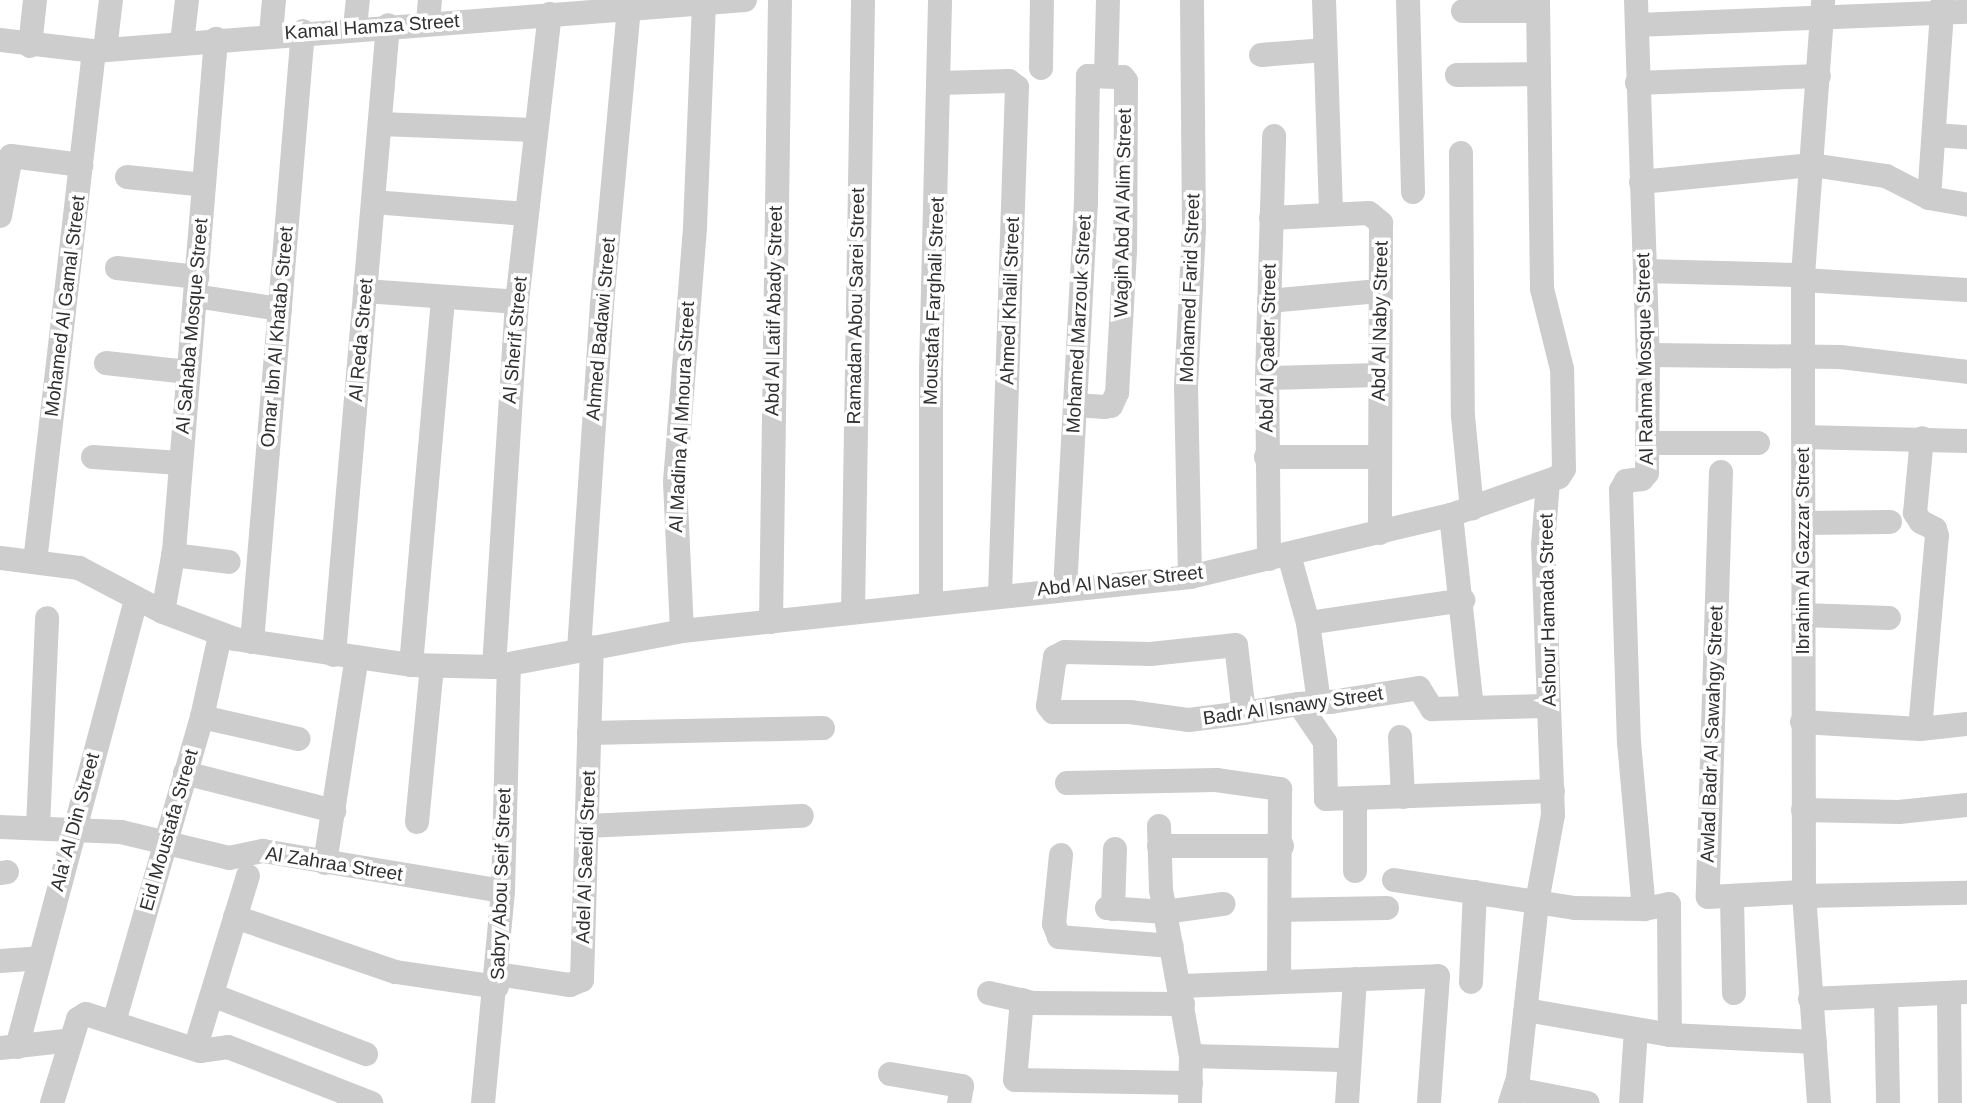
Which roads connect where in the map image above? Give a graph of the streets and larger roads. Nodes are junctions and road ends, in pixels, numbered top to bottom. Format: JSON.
{"nodes":[{"id":1,"x":35,"y":0,"type":"edge"},
{"id":2,"x":111,"y":0,"type":"edge"},
{"id":3,"x":187,"y":0,"type":"edge"},
{"id":4,"x":274,"y":0,"type":"edge"},
{"id":5,"x":358,"y":0,"type":"edge"},
{"id":6,"x":745,"y":0,"type":"edge"},
{"id":7,"x":780,"y":0,"type":"edge"},
{"id":8,"x":863,"y":0,"type":"edge"},
{"id":9,"x":940,"y":0,"type":"edge"},
{"id":10,"x":1042,"y":0,"type":"edge"},
{"id":11,"x":1108,"y":0,"type":"edge"},
{"id":12,"x":1192,"y":0,"type":"edge"},
{"id":13,"x":1324,"y":0,"type":"edge"},
{"id":14,"x":1408,"y":0,"type":"edge"},
{"id":15,"x":1636,"y":0,"type":"edge"},
{"id":16,"x":674,"y":3,"type":"edge"},
{"id":17,"x":704,"y":3,"type":"junction"},
{"id":18,"x":591,"y":6,"type":"edge"},
{"id":19,"x":1538,"y":6,"type":"edge"},
{"id":20,"x":1823,"y":7,"type":"edge"},
{"id":21,"x":518,"y":8,"type":"edge"},
{"id":22,"x":629,"y":8,"type":"junction"},
{"id":23,"x":1951,"y":8,"type":"edge"},
{"id":24,"x":429,"y":11,"type":"edge"},
{"id":25,"x":1463,"y":11,"type":"dead end"},
{"id":26,"x":550,"y":14,"type":"junction"},
{"id":27,"x":388,"y":25,"type":"junction"},
{"id":28,"x":1637,"y":25,"type":"junction"},
{"id":29,"x":355,"y":27,"type":"junction"},
{"id":30,"x":303,"y":31,"type":"junction"},
{"id":31,"x":271,"y":34,"type":"junction"},
{"id":32,"x":216,"y":39,"type":"junction"},
{"id":33,"x":0,"y":40,"type":"edge"},
{"id":34,"x":182,"y":43,"type":"junction"},
{"id":35,"x":30,"y":46,"type":"junction"},
{"id":36,"x":100,"y":50,"type":"junction"},
{"id":37,"x":1325,"y":50,"type":"junction"},
{"id":38,"x":1261,"y":55,"type":"dead end"},
{"id":39,"x":1041,"y":68,"type":"dead end"},
{"id":40,"x":1539,"y":74,"type":"junction"},
{"id":41,"x":1457,"y":75,"type":"dead end"},
{"id":42,"x":1106,"y":76,"type":"junction"},
{"id":43,"x":1819,"y":76,"type":"junction"},
{"id":44,"x":940,"y":83,"type":"junction"},
{"id":45,"x":1637,"y":83,"type":"junction"},
{"id":46,"x":380,"y":124,"type":"junction"},
{"id":47,"x":534,"y":130,"type":"junction"},
{"id":48,"x":1936,"y":135,"type":"junction"},
{"id":49,"x":1274,"y":136,"type":"dead end"},
{"id":50,"x":1967,"y":137,"type":"edge"},
{"id":51,"x":1461,"y":153,"type":"dead end"},
{"id":52,"x":1812,"y":165,"type":"junction"},
{"id":53,"x":81,"y":166,"type":"junction"},
{"id":54,"x":127,"y":177,"type":"dead end"},
{"id":55,"x":1642,"y":182,"type":"junction"},
{"id":56,"x":204,"y":186,"type":"junction"},
{"id":57,"x":1413,"y":192,"type":"dead end"},
{"id":58,"x":1929,"y":198,"type":"junction"},
{"id":59,"x":373,"y":202,"type":"junction"},
{"id":60,"x":1967,"y":205,"type":"edge"},
{"id":61,"x":526,"y":214,"type":"junction"},
{"id":62,"x":1331,"y":215,"type":"junction"},
{"id":63,"x":0,"y":216,"type":"edge"},
{"id":64,"x":1271,"y":218,"type":"junction"},
{"id":65,"x":117,"y":268,"type":"dead end"},
{"id":66,"x":1645,"y":271,"type":"junction"},
{"id":67,"x":1803,"y":277,"type":"junction"},
{"id":68,"x":196,"y":287,"type":"junction"},
{"id":69,"x":365,"y":290,"type":"junction"},
{"id":70,"x":1967,"y":290,"type":"edge"},
{"id":71,"x":1379,"y":291,"type":"junction"},
{"id":72,"x":443,"y":296,"type":"junction"},
{"id":73,"x":1269,"y":300,"type":"junction"},
{"id":74,"x":517,"y":302,"type":"junction"},
{"id":75,"x":280,"y":309,"type":"junction"},
{"id":76,"x":1648,"y":355,"type":"junction"},
{"id":77,"x":1803,"y":355,"type":"junction"},
{"id":78,"x":106,"y":363,"type":"dead end"},
{"id":79,"x":188,"y":372,"type":"junction"},
{"id":80,"x":1967,"y":372,"type":"edge"},
{"id":81,"x":1379,"y":375,"type":"junction"},
{"id":82,"x":1267,"y":378,"type":"junction"},
{"id":83,"x":1075,"y":405,"type":"junction"},
{"id":84,"x":1803,"y":437,"type":"junction"},
{"id":85,"x":1922,"y":438,"type":"junction"},
{"id":86,"x":1967,"y":441,"type":"edge"},
{"id":87,"x":1647,"y":443,"type":"junction"},
{"id":88,"x":1758,"y":443,"type":"dead end"},
{"id":89,"x":93,"y":457,"type":"dead end"},
{"id":90,"x":1266,"y":457,"type":"junction"},
{"id":91,"x":1379,"y":457,"type":"junction"},
{"id":92,"x":180,"y":463,"type":"junction"},
{"id":93,"x":1721,"y":472,"type":"dead end"},
{"id":94,"x":1548,"y":481,"type":"junction"},
{"id":95,"x":1462,"y":512,"type":"junction"},
{"id":96,"x":1890,"y":522,"type":"dead end"},
{"id":97,"x":1804,"y":523,"type":"junction"},
{"id":98,"x":1380,"y":533,"type":"junction"},
{"id":99,"x":173,"y":555,"type":"junction"},
{"id":100,"x":1279,"y":557,"type":"junction"},
{"id":101,"x":0,"y":558,"type":"edge"},
{"id":102,"x":35,"y":562,"type":"junction"},
{"id":103,"x":229,"y":562,"type":"dead end"},
{"id":104,"x":1190,"y":577,"type":"junction"},
{"id":105,"x":1065,"y":589,"type":"junction"},
{"id":106,"x":1000,"y":593,"type":"junction"},
{"id":107,"x":136,"y":599,"type":"junction"},
{"id":108,"x":1464,"y":600,"type":"junction"},
{"id":109,"x":931,"y":602,"type":"junction"},
{"id":110,"x":163,"y":612,"type":"junction"},
{"id":111,"x":853,"y":612,"type":"junction"},
{"id":112,"x":1803,"y":615,"type":"junction"},
{"id":113,"x":47,"y":618,"type":"dead end"},
{"id":114,"x":1889,"y":618,"type":"dead end"},
{"id":115,"x":771,"y":622,"type":"junction"},
{"id":116,"x":1308,"y":623,"type":"junction"},
{"id":117,"x":682,"y":631,"type":"junction"},
{"id":118,"x":220,"y":636,"type":"junction"},
{"id":119,"x":252,"y":642,"type":"junction"},
{"id":120,"x":585,"y":648,"type":"junction"},
{"id":121,"x":346,"y":656,"type":"junction"},
{"id":122,"x":422,"y":666,"type":"junction"},
{"id":123,"x":501,"y":666,"type":"junction"},
{"id":124,"x":1309,"y":703,"type":"junction"},
{"id":125,"x":1549,"y":706,"type":"junction"},
{"id":126,"x":1472,"y":708,"type":"junction"},
{"id":127,"x":1244,"y":713,"type":"junction"},
{"id":128,"x":202,"y":718,"type":"junction"},
{"id":129,"x":1802,"y":722,"type":"junction"},
{"id":130,"x":1967,"y":724,"type":"edge"},
{"id":131,"x":823,"y":728,"type":"dead end"},
{"id":132,"x":1920,"y":729,"type":"junction"},
{"id":133,"x":589,"y":733,"type":"junction"},
{"id":134,"x":1400,"y":737,"type":"dead end"},
{"id":135,"x":299,"y":739,"type":"dead end"},
{"id":136,"x":185,"y":773,"type":"junction"},
{"id":137,"x":1067,"y":783,"type":"dead end"},
{"id":138,"x":1553,"y":791,"type":"junction"},
{"id":139,"x":1404,"y":797,"type":"junction"},
{"id":140,"x":1355,"y":799,"type":"junction"},
{"id":141,"x":1967,"y":804,"type":"edge"},
{"id":142,"x":1803,"y":810,"type":"junction"},
{"id":143,"x":334,"y":811,"type":"junction"},
{"id":144,"x":802,"y":816,"type":"dead end"},
{"id":145,"x":417,"y":822,"type":"dead end"},
{"id":146,"x":586,"y":826,"type":"junction"},
{"id":147,"x":0,"y":827,"type":"edge"},
{"id":148,"x":38,"y":827,"type":"junction"},
{"id":149,"x":73,"y":827,"type":"junction"},
{"id":150,"x":165,"y":840,"type":"junction"},
{"id":151,"x":1282,"y":846,"type":"junction"},
{"id":152,"x":1115,"y":849,"type":"dead end"},
{"id":153,"x":1061,"y":855,"type":"dead end"},
{"id":154,"x":325,"y":863,"type":"junction"},
{"id":155,"x":1355,"y":871,"type":"dead end"},
{"id":156,"x":248,"y":876,"type":"dead end"},
{"id":157,"x":1394,"y":880,"type":"dead end"},
{"id":158,"x":503,"y":891,"type":"junction"},
{"id":159,"x":1475,"y":892,"type":"junction"},
{"id":160,"x":1967,"y":893,"type":"edge"},
{"id":161,"x":1804,"y":894,"type":"junction"},
{"id":162,"x":1732,"y":898,"type":"junction"},
{"id":163,"x":1537,"y":902,"type":"junction"},
{"id":164,"x":1223,"y":904,"type":"dead end"},
{"id":165,"x":1387,"y":908,"type":"dead end"},
{"id":166,"x":1644,"y":909,"type":"junction"},
{"id":167,"x":1280,"y":910,"type":"junction"},
{"id":168,"x":1165,"y":912,"type":"junction"},
{"id":169,"x":235,"y":917,"type":"junction"},
{"id":170,"x":1172,"y":946,"type":"junction"},
{"id":171,"x":39,"y":958,"type":"junction"},
{"id":172,"x":0,"y":961,"type":"edge"},
{"id":173,"x":1355,"y":979,"type":"junction"},
{"id":174,"x":497,"y":981,"type":"junction"},
{"id":175,"x":1279,"y":981,"type":"junction"},
{"id":176,"x":1471,"y":982,"type":"dead end"},
{"id":177,"x":989,"y":993,"type":"dead end"},
{"id":178,"x":1734,"y":993,"type":"dead end"},
{"id":179,"x":1958,"y":993,"type":"edge"},
{"id":180,"x":212,"y":995,"type":"junction"},
{"id":181,"x":1182,"y":995,"type":"junction"},
{"id":182,"x":1886,"y":996,"type":"junction"},
{"id":183,"x":1810,"y":999,"type":"junction"},
{"id":184,"x":1022,"y":1000,"type":"junction"},
{"id":185,"x":1526,"y":1010,"type":"junction"},
{"id":186,"x":114,"y":1022,"type":"junction"},
{"id":187,"x":1636,"y":1030,"type":"junction"},
{"id":188,"x":1670,"y":1035,"type":"junction"},
{"id":189,"x":72,"y":1040,"type":"junction"},
{"id":190,"x":1815,"y":1042,"type":"junction"},
{"id":191,"x":9,"y":1047,"type":"edge"},
{"id":192,"x":195,"y":1049,"type":"junction"},
{"id":193,"x":366,"y":1054,"type":"dead end"},
{"id":194,"x":1191,"y":1056,"type":"junction"},
{"id":195,"x":1349,"y":1060,"type":"junction"},
{"id":196,"x":890,"y":1074,"type":"dead end"},
{"id":197,"x":1191,"y":1093,"type":"edge"},
{"id":198,"x":1513,"y":1096,"type":"edge"},
{"id":199,"x":52,"y":1103,"type":"edge"},
{"id":200,"x":371,"y":1103,"type":"edge"},
{"id":201,"x":483,"y":1103,"type":"edge"},
{"id":202,"x":959,"y":1103,"type":"edge"},
{"id":203,"x":1347,"y":1103,"type":"edge"},
{"id":204,"x":1429,"y":1103,"type":"edge"},
{"id":205,"x":1588,"y":1103,"type":"edge"},
{"id":206,"x":1631,"y":1103,"type":"edge"},
{"id":207,"x":1819,"y":1103,"type":"edge"},
{"id":208,"x":1888,"y":1103,"type":"edge"},
{"id":209,"x":1950,"y":1103,"type":"edge"}],
"edges":[{"from":1,"to":35,"type":"street"},
{"from":2,"to":36,"type":"street","name":"Mohamed Al Gamal Street"},
{"from":3,"to":34,"type":"street"},
{"from":4,"to":31,"type":"street"},
{"from":5,"to":29,"type":"street"},
{"from":6,"to":17,"type":"street","name":"Kamal Hamza Street"},
{"from":7,"to":115,"type":"street","name":"Abd Al Latif Abady Street"},
{"from":8,"to":111,"type":"street","name":"Ramadan Abou Sarei Street"},
{"from":9,"to":44,"type":"street","name":"Moustafa Farghali Street"},
{"from":10,"to":39,"type":"street"},
{"from":11,"to":42,"type":"street"},
{"from":12,"to":104,"type":"street","name":"Mohamed Farid Street"},
{"from":13,"to":37,"type":"street"},
{"from":14,"to":57,"type":"street"},
{"from":15,"to":28,"type":"street","name":"Al Rahma Mosque Street"},
{"from":16,"to":17,"type":"street","name":"Kamal Hamza Street"},
{"from":16,"to":22,"type":"street","name":"Kamal Hamza Street"},
{"from":17,"to":117,"type":"street","name":"Al Madina Al Mnoura Street"},
{"from":18,"to":22,"type":"street","name":"Kamal Hamza Street"},
{"from":18,"to":26,"type":"street","name":"Kamal Hamza Street"},
{"from":19,"to":25,"type":"street"},
{"from":19,"to":40,"type":"street","name":"Ashour Hamada Street"},
{"from":20,"to":23,"type":"street"},
{"from":20,"to":28,"type":"street"},
{"from":20,"to":43,"type":"street","name":"Ibrahim Al Gazzar Street"},
{"from":21,"to":24,"type":"street","name":"Kamal Hamza Street"},
{"from":21,"to":26,"type":"street","name":"Kamal Hamza Street"},
{"from":22,"to":120,"type":"street","name":"Ahmed Badawi Street"},
{"from":23,"to":48,"type":"street"},
{"from":24,"to":27,"type":"street","name":"Kamal Hamza Street"},
{"from":26,"to":47,"type":"street","name":"Al Sherif Street"},
{"from":27,"to":29,"type":"street","name":"Kamal Hamza Street"},
{"from":27,"to":46,"type":"street","name":"Al Reda Street"},
{"from":28,"to":45,"type":"street","name":"Al Rahma Mosque Street"},
{"from":29,"to":30,"type":"street","name":"Kamal Hamza Street"},
{"from":30,"to":31,"type":"street","name":"Kamal Hamza Street"},
{"from":30,"to":75,"type":"street","name":"Omar Ibn Al Khatab Street"},
{"from":31,"to":32,"type":"street","name":"Kamal Hamza Street"},
{"from":32,"to":34,"type":"street","name":"Kamal Hamza Street"},
{"from":32,"to":56,"type":"street","name":"Al Sahaba Mosque Street"},
{"from":33,"to":35,"type":"street","name":"Kamal Hamza Street"},
{"from":34,"to":36,"type":"street","name":"Kamal Hamza Street"},
{"from":35,"to":36,"type":"street","name":"Kamal Hamza Street"},
{"from":36,"to":53,"type":"street","name":"Mohamed Al Gamal Street"},
{"from":37,"to":38,"type":"street"},
{"from":37,"to":62,"type":"street"},
{"from":40,"to":41,"type":"street"},
{"from":40,"to":94,"type":"street","name":"Ashour Hamada Street"},
{"from":42,"to":83,"type":"street","name":"Mohamed Marzouk Street"},
{"from":42,"to":83,"type":"street","name":"Wagih Abd Al Alim Street"},
{"from":43,"to":45,"type":"street"},
{"from":43,"to":52,"type":"street","name":"Ibrahim Al Gazzar Street"},
{"from":44,"to":106,"type":"street","name":"Ahmed Khalil Street"},
{"from":44,"to":109,"type":"street","name":"Moustafa Farghali Street"},
{"from":45,"to":55,"type":"street","name":"Al Rahma Mosque Street"},
{"from":46,"to":47,"type":"street"},
{"from":46,"to":59,"type":"street","name":"Al Reda Street"},
{"from":47,"to":61,"type":"street","name":"Al Sherif Street"},
{"from":48,"to":50,"type":"street"},
{"from":48,"to":58,"type":"street"},
{"from":49,"to":64,"type":"street","name":"Abd Al Qader Street"},
{"from":51,"to":95,"type":"street"},
{"from":52,"to":55,"type":"street"},
{"from":52,"to":58,"type":"street"},
{"from":52,"to":67,"type":"street","name":"Ibrahim Al Gazzar Street"},
{"from":53,"to":63,"type":"street"},
{"from":53,"to":102,"type":"street","name":"Mohamed Al Gamal Street"},
{"from":54,"to":56,"type":"street"},
{"from":55,"to":66,"type":"street","name":"Al Rahma Mosque Street"},
{"from":56,"to":68,"type":"street","name":"Al Sahaba Mosque Street"},
{"from":58,"to":60,"type":"street"},
{"from":59,"to":61,"type":"street"},
{"from":59,"to":69,"type":"street","name":"Al Reda Street"},
{"from":61,"to":74,"type":"street","name":"Al Sherif Street"},
{"from":62,"to":64,"type":"street","name":"Abd Al Naby Street"},
{"from":62,"to":71,"type":"street","name":"Abd Al Naby Street"},
{"from":64,"to":73,"type":"street","name":"Abd Al Qader Street"},
{"from":65,"to":68,"type":"street"},
{"from":66,"to":67,"type":"street"},
{"from":66,"to":76,"type":"street","name":"Al Rahma Mosque Street"},
{"from":67,"to":70,"type":"street"},
{"from":67,"to":77,"type":"street","name":"Ibrahim Al Gazzar Street"},
{"from":68,"to":75,"type":"street"},
{"from":68,"to":79,"type":"street","name":"Al Sahaba Mosque Street"},
{"from":69,"to":72,"type":"street"},
{"from":69,"to":121,"type":"street","name":"Al Reda Street"},
{"from":71,"to":73,"type":"street"},
{"from":71,"to":81,"type":"street","name":"Abd Al Naby Street"},
{"from":72,"to":74,"type":"street"},
{"from":72,"to":122,"type":"street"},
{"from":73,"to":82,"type":"street","name":"Abd Al Qader Street"},
{"from":74,"to":123,"type":"street","name":"Al Sherif Street"},
{"from":75,"to":119,"type":"street","name":"Omar Ibn Al Khatab Street"},
{"from":76,"to":77,"type":"street"},
{"from":76,"to":87,"type":"street","name":"Al Rahma Mosque Street"},
{"from":77,"to":80,"type":"street"},
{"from":77,"to":84,"type":"street","name":"Ibrahim Al Gazzar Street"},
{"from":78,"to":79,"type":"street"},
{"from":79,"to":92,"type":"street","name":"Al Sahaba Mosque Street"},
{"from":81,"to":82,"type":"street"},
{"from":81,"to":91,"type":"street","name":"Abd Al Naby Street"},
{"from":82,"to":90,"type":"street","name":"Abd Al Qader Street"},
{"from":83,"to":105,"type":"street","name":"Mohamed Marzouk Street"},
{"from":84,"to":85,"type":"street"},
{"from":84,"to":97,"type":"street","name":"Ibrahim Al Gazzar Street"},
{"from":85,"to":86,"type":"street"},
{"from":85,"to":132,"type":"street"},
{"from":87,"to":88,"type":"street"},
{"from":87,"to":166,"type":"street","name":"Al Rahma Mosque Street"},
{"from":89,"to":92,"type":"street"},
{"from":90,"to":91,"type":"street"},
{"from":90,"to":100,"type":"street","name":"Abd Al Qader Street"},
{"from":91,"to":98,"type":"street","name":"Abd Al Naby Street"},
{"from":92,"to":99,"type":"street","name":"Al Sahaba Mosque Street"},
{"from":93,"to":162,"type":"street","name":"Awlad Badr Al Sawahgy Street"},
{"from":94,"to":95,"type":"street","name":"Abd Al Naser Street"},
{"from":94,"to":125,"type":"street","name":"Ashour Hamada Street"},
{"from":95,"to":98,"type":"street","name":"Abd Al Naser Street"},
{"from":95,"to":108,"type":"street"},
{"from":96,"to":97,"type":"street"},
{"from":97,"to":112,"type":"street","name":"Ibrahim Al Gazzar Street"},
{"from":98,"to":100,"type":"street","name":"Abd Al Naser Street"},
{"from":99,"to":103,"type":"street"},
{"from":99,"to":110,"type":"street","name":"Al Sahaba Mosque Street"},
{"from":100,"to":104,"type":"street","name":"Abd Al Naser Street"},
{"from":100,"to":116,"type":"street","name":"Abd Al Qader Street"},
{"from":101,"to":102,"type":"street"},
{"from":102,"to":107,"type":"street"},
{"from":104,"to":105,"type":"street","name":"Abd Al Naser Street"},
{"from":105,"to":106,"type":"street","name":"Abd Al Naser Street"},
{"from":106,"to":109,"type":"street","name":"Abd Al Naser Street"},
{"from":107,"to":110,"type":"street"},
{"from":107,"to":149,"type":"street","name":"Ala' Al Din Street"},
{"from":108,"to":116,"type":"street"},
{"from":108,"to":126,"type":"street"},
{"from":109,"to":111,"type":"street","name":"Abd Al Naser Street"},
{"from":110,"to":118,"type":"street"},
{"from":111,"to":115,"type":"street","name":"Abd Al Naser Street"},
{"from":112,"to":114,"type":"street"},
{"from":112,"to":129,"type":"street","name":"Ibrahim Al Gazzar Street"},
{"from":113,"to":148,"type":"street"},
{"from":115,"to":117,"type":"street","name":"Abd Al Naser Street"},
{"from":116,"to":124,"type":"street","name":"Abd Al Qader Street"},
{"from":117,"to":120,"type":"street"},
{"from":118,"to":119,"type":"street"},
{"from":118,"to":128,"type":"street","name":"Eid Moustafa Street"},
{"from":119,"to":121,"type":"street"},
{"from":120,"to":123,"type":"street"},
{"from":120,"to":133,"type":"street","name":"Adel Al Saeidi Street"},
{"from":121,"to":122,"type":"street"},
{"from":121,"to":143,"type":"street","name":"Al Reda Street"},
{"from":122,"to":123,"type":"street"},
{"from":122,"to":145,"type":"street"},
{"from":123,"to":158,"type":"street","name":"Sabry Abou Seif Street"},
{"from":124,"to":126,"type":"street","name":"Badr Al Isnawy Street"},
{"from":124,"to":127,"type":"street","name":"Badr Al Isnawy Street"},
{"from":124,"to":140,"type":"street"},
{"from":125,"to":126,"type":"street","name":"Badr Al Isnawy Street"},
{"from":125,"to":138,"type":"street","name":"Ashour Hamada Street"},
{"from":127,"to":127,"type":"street","name":"Badr Al Isnawy Street"},
{"from":128,"to":135,"type":"street"},
{"from":128,"to":136,"type":"street","name":"Eid Moustafa Street"},
{"from":129,"to":132,"type":"street"},
{"from":129,"to":142,"type":"street","name":"Ibrahim Al Gazzar Street"},
{"from":130,"to":132,"type":"street"},
{"from":131,"to":133,"type":"street"},
{"from":133,"to":146,"type":"street","name":"Adel Al Saeidi Street"},
{"from":134,"to":139,"type":"street"},
{"from":136,"to":143,"type":"street"},
{"from":136,"to":150,"type":"street","name":"Eid Moustafa Street"},
{"from":137,"to":151,"type":"street"},
{"from":138,"to":139,"type":"street"},
{"from":138,"to":163,"type":"street","name":"Ashour Hamada Street"},
{"from":139,"to":140,"type":"street"},
{"from":140,"to":155,"type":"street"},
{"from":141,"to":142,"type":"street"},
{"from":142,"to":161,"type":"street","name":"Ibrahim Al Gazzar Street"},
{"from":143,"to":154,"type":"street","name":"Al Reda Street"},
{"from":144,"to":146,"type":"street"},
{"from":146,"to":174,"type":"street","name":"Adel Al Saeidi Street"},
{"from":147,"to":148,"type":"street","name":"Al Zahraa Street"},
{"from":148,"to":149,"type":"street","name":"Al Zahraa Street"},
{"from":149,"to":150,"type":"street","name":"Al Zahraa Street"},
{"from":149,"to":171,"type":"street","name":"Ala' Al Din Street"},
{"from":150,"to":154,"type":"street","name":"Al Zahraa Street"},
{"from":150,"to":186,"type":"street","name":"Eid Moustafa Street"},
{"from":151,"to":167,"type":"street"},
{"from":151,"to":168,"type":"street"},
{"from":152,"to":168,"type":"street"},
{"from":153,"to":170,"type":"street"},
{"from":154,"to":158,"type":"street","name":"Al Zahraa Street"},
{"from":156,"to":169,"type":"street"},
{"from":157,"to":159,"type":"street"},
{"from":158,"to":174,"type":"street","name":"Sabry Abou Seif Street"},
{"from":159,"to":163,"type":"street"},
{"from":159,"to":176,"type":"street"},
{"from":160,"to":161,"type":"street"},
{"from":161,"to":162,"type":"street"},
{"from":161,"to":183,"type":"street","name":"Ibrahim Al Gazzar Street"},
{"from":162,"to":178,"type":"street"},
{"from":163,"to":166,"type":"street"},
{"from":163,"to":185,"type":"street","name":"Ashour Hamada Street"},
{"from":164,"to":168,"type":"street"},
{"from":165,"to":167,"type":"street"},
{"from":166,"to":188,"type":"street"},
{"from":167,"to":175,"type":"street"},
{"from":168,"to":170,"type":"street"},
{"from":169,"to":174,"type":"street"},
{"from":169,"to":180,"type":"street"},
{"from":170,"to":181,"type":"street"},
{"from":171,"to":172,"type":"street"},
{"from":171,"to":191,"type":"street","name":"Ala' Al Din Street"},
{"from":173,"to":175,"type":"street"},
{"from":173,"to":195,"type":"street"},
{"from":173,"to":204,"type":"street"},
{"from":174,"to":201,"type":"street","name":"Sabry Abou Seif Street"},
{"from":175,"to":181,"type":"street"},
{"from":177,"to":184,"type":"street"},
{"from":179,"to":182,"type":"street"},
{"from":179,"to":209,"type":"street"},
{"from":180,"to":192,"type":"street"},
{"from":180,"to":193,"type":"street"},
{"from":181,"to":184,"type":"street"},
{"from":181,"to":194,"type":"street"},
{"from":182,"to":183,"type":"street"},
{"from":182,"to":208,"type":"street"},
{"from":183,"to":190,"type":"street","name":"Ibrahim Al Gazzar Street"},
{"from":184,"to":197,"type":"street"},
{"from":185,"to":187,"type":"street"},
{"from":185,"to":198,"type":"street","name":"Ashour Hamada Street"},
{"from":186,"to":189,"type":"street"},
{"from":186,"to":192,"type":"street"},
{"from":187,"to":188,"type":"street"},
{"from":187,"to":206,"type":"street"},
{"from":188,"to":190,"type":"street"},
{"from":189,"to":191,"type":"street"},
{"from":189,"to":199,"type":"street"},
{"from":190,"to":207,"type":"street","name":"Ibrahim Al Gazzar Street"},
{"from":192,"to":200,"type":"street"},
{"from":194,"to":195,"type":"street"},
{"from":194,"to":197,"type":"street"},
{"from":195,"to":203,"type":"street"},
{"from":196,"to":202,"type":"street"},
{"from":198,"to":205,"type":"street"}]}
